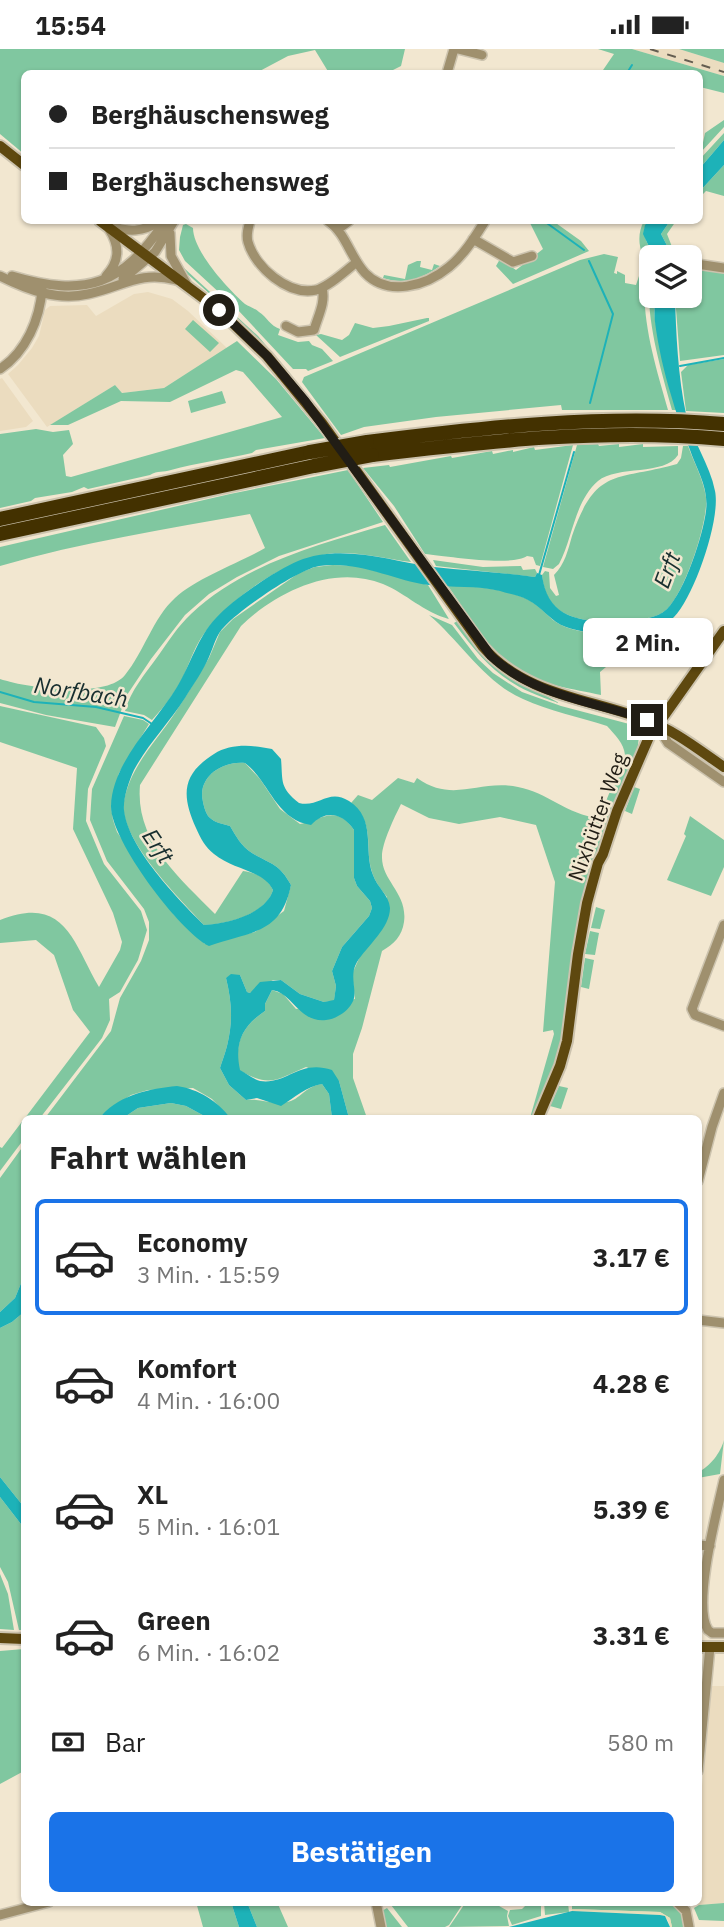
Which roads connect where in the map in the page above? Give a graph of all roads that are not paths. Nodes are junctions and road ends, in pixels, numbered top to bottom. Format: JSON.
{"nodes":[{"id":1,"x":456,"y":49,"type":"edge"},
{"id":2,"x":482,"y":55,"type":"dead end"},
{"id":3,"x":448,"y":70,"type":"edge"},
{"id":4,"x":0,"y":146,"type":"edge"},
{"id":5,"x":21,"y":163,"type":"edge"},
{"id":6,"x":104,"y":224,"type":"edge"},
{"id":7,"x":106,"y":224,"type":"edge"},
{"id":8,"x":108,"y":224,"type":"edge"},
{"id":9,"x":161,"y":224,"type":"edge"},
{"id":10,"x":167,"y":224,"type":"edge"},
{"id":11,"x":168,"y":224,"type":"edge"},
{"id":12,"x":250,"y":224,"type":"edge"},
{"id":13,"x":332,"y":224,"type":"edge"},
{"id":14,"x":345,"y":224,"type":"edge"},
{"id":15,"x":483,"y":224,"type":"edge"},
{"id":16,"x":338,"y":229,"type":"junction"},
{"id":17,"x":473,"y":239,"type":"junction"},
{"id":18,"x":146,"y":254,"type":"junction"},
{"id":19,"x":532,"y":255,"type":"dead end"},
{"id":20,"x":357,"y":262,"type":"junction"},
{"id":21,"x":702,"y":265,"type":"edge"},
{"id":22,"x":724,"y":268,"type":"edge"},
{"id":23,"x":0,"y":274,"type":"edge"},
{"id":24,"x":103,"y":280,"type":"junction"},
{"id":25,"x":186,"y":283,"type":"junction"},
{"id":26,"x":111,"y":287,"type":"junction"},
{"id":27,"x":42,"y":288,"type":"junction"},
{"id":28,"x":322,"y":288,"type":"junction"},
{"id":29,"x":286,"y":326,"type":"dead end"},
{"id":30,"x":0,"y":369,"type":"edge"},
{"id":31,"x":724,"y":424,"type":"edge"},
{"id":32,"x":724,"y":439,"type":"edge"},
{"id":33,"x":369,"y":449,"type":"junction"},
{"id":34,"x":312,"y":459,"type":"junction"},
{"id":35,"x":0,"y":519,"type":"edge"},
{"id":36,"x":0,"y":534,"type":"edge"},
{"id":37,"x":724,"y":631,"type":"edge"},
{"id":38,"x":656,"y":724,"type":"junction"},
{"id":39,"x":724,"y":767,"type":"edge"},
{"id":40,"x":724,"y":782,"type":"edge"},
{"id":41,"x":724,"y":925,"type":"edge"},
{"id":42,"x":724,"y":1026,"type":"edge"},
{"id":43,"x":724,"y":1093,"type":"edge"},
{"id":44,"x":539,"y":1115,"type":"edge"},
{"id":45,"x":702,"y":1166,"type":"edge"},
{"id":46,"x":702,"y":1320,"type":"edge"},
{"id":47,"x":724,"y":1323,"type":"edge"},
{"id":48,"x":724,"y":1480,"type":"edge"},
{"id":49,"x":702,"y":1545,"type":"edge"},
{"id":50,"x":710,"y":1546,"type":"junction"},
{"id":51,"x":724,"y":1633,"type":"edge"},
{"id":52,"x":0,"y":1638,"type":"edge"},
{"id":53,"x":21,"y":1639,"type":"edge"},
{"id":54,"x":702,"y":1647,"type":"edge"},
{"id":55,"x":710,"y":1647,"type":"junction"},
{"id":56,"x":724,"y":1647,"type":"edge"},
{"id":57,"x":702,"y":1730,"type":"edge"},
{"id":58,"x":34,"y":1906,"type":"edge"},
{"id":59,"x":377,"y":1906,"type":"edge"},
{"id":60,"x":681,"y":1906,"type":"edge"},
{"id":61,"x":0,"y":1915,"type":"edge"},
{"id":62,"x":381,"y":1927,"type":"edge"},
{"id":63,"x":690,"y":1927,"type":"edge"}],
"edges":[{"from":1,"to":2,"type":"street"},
{"from":1,"to":3,"type":"street"},
{"from":4,"to":5,"type":"main road"},
{"from":6,"to":24,"type":"street"},
{"from":7,"to":18,"type":"main road"},
{"from":8,"to":9,"type":"street"},
{"from":10,"to":18,"type":"street"},
{"from":11,"to":25,"type":"street"},
{"from":12,"to":28,"type":"street"},
{"from":13,"to":16,"type":"street"},
{"from":14,"to":16,"type":"street"},
{"from":15,"to":17,"type":"street"},
{"from":16,"to":20,"type":"street"},
{"from":17,"to":19,"type":"street"},
{"from":17,"to":20,"type":"street"},
{"from":18,"to":24,"type":"street"},
{"from":18,"to":25,"type":"main road"},
{"from":18,"to":26,"type":"street"},
{"from":20,"to":28,"type":"street"},
{"from":21,"to":22,"type":"street"},
{"from":23,"to":27,"type":"street"},
{"from":24,"to":27,"type":"street"},
{"from":25,"to":26,"type":"street"},
{"from":25,"to":38,"type":"main road"},
{"from":26,"to":27,"type":"street"},
{"from":27,"to":30,"type":"street"},
{"from":28,"to":29,"type":"street"},
{"from":31,"to":33,"type":"highway"},
{"from":32,"to":33,"type":"highway"},
{"from":33,"to":34,"type":"highway","bridge":true},
{"from":34,"to":35,"type":"highway"},
{"from":34,"to":36,"type":"highway"},
{"from":37,"to":38,"type":"main road","name":"Nixhütter Weg"},
{"from":38,"to":39,"type":"main road"},
{"from":38,"to":40,"type":"street"},
{"from":38,"to":44,"type":"main road","name":"Nixhütter Weg"},
{"from":41,"to":42,"type":"street"},
{"from":43,"to":45,"type":"street"},
{"from":46,"to":47,"type":"street"},
{"from":48,"to":50,"type":"street"},
{"from":49,"to":50,"type":"street"},
{"from":50,"to":51,"type":"street"},
{"from":52,"to":53,"type":"main road"},
{"from":54,"to":55,"type":"main road"},
{"from":55,"to":56,"type":"main road"},
{"from":55,"to":57,"type":"street"},
{"from":58,"to":61,"type":"street"},
{"from":59,"to":62,"type":"street"},
{"from":60,"to":63,"type":"street"}]}
